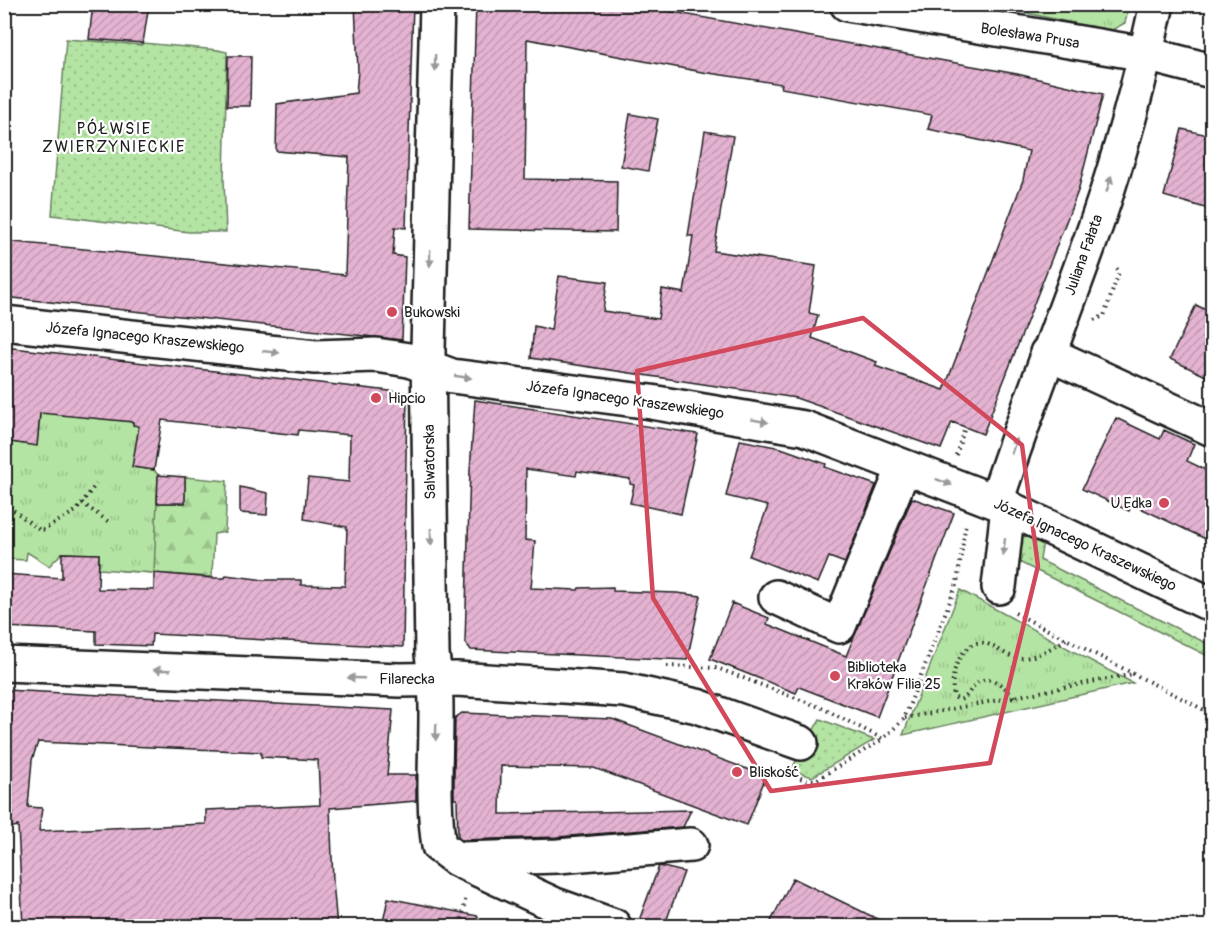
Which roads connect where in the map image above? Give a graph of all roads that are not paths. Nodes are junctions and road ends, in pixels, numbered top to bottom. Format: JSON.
{"nodes":[{"id":1,"x":437,"y":4,"type":"edge"},
{"id":2,"x":847,"y":4,"type":"edge"},
{"id":3,"x":1157,"y":4,"type":"edge"},
{"id":4,"x":1146,"y":54,"type":"junction"},
{"id":5,"x":1212,"y":71,"type":"edge"},
{"id":6,"x":4,"y":323,"type":"edge"},
{"id":7,"x":1047,"y":353,"type":"junction"},
{"id":8,"x":429,"y":368,"type":"junction"},
{"id":9,"x":1212,"y":429,"type":"edge"},
{"id":10,"x":904,"y":467,"type":"junction"},
{"id":11,"x":991,"y":500,"type":"junction"},
{"id":12,"x":776,"y":597,"type":"dead end"},
{"id":13,"x":1003,"y":598,"type":"road end"},
{"id":14,"x":1212,"y":606,"type":"edge"},
{"id":15,"x":4,"y":664,"type":"edge"},
{"id":16,"x":436,"y":679,"type":"junction"},
{"id":17,"x":801,"y":743,"type":"dead end"},
{"id":18,"x":691,"y":845,"type":"dead end"},
{"id":19,"x":447,"y":853,"type":"junction"},
{"id":20,"x":614,"y":927,"type":"edge"}],
"edges":[{"from":1,"to":8,"type":"street","name":"Salwatorska","one_way":true},
{"from":2,"to":4,"type":"street","name":"Bolesława Prusa"},
{"from":3,"to":4,"type":"street","name":"Juliana Fałata"},
{"from":4,"to":5,"type":"street","name":"Bolesława Prusa"},
{"from":7,"to":4,"type":"street","name":"Juliana Fałata","one_way":true},
{"from":6,"to":8,"type":"street","name":"Józefa Ignacego Kraszewskiego","one_way":true},
{"from":7,"to":9,"type":"street"},
{"from":11,"to":7,"type":"street","name":"Juliana Fałata","one_way":true},
{"from":8,"to":10,"type":"street","name":"Józefa Ignacego Kraszewskiego","one_way":true},
{"from":8,"to":16,"type":"street","name":"Salwatorska","one_way":true},
{"from":10,"to":11,"type":"street","name":"Józefa Ignacego Kraszewskiego","one_way":true},
{"from":10,"to":12,"type":"street"},
{"from":11,"to":13,"type":"street","name":"Juliana Fałata","one_way":true},
{"from":11,"to":14,"type":"street","name":"Józefa Ignacego Kraszewskiego"},
{"from":16,"to":15,"type":"street","name":"Filarecka","one_way":true},
{"from":16,"to":17,"type":"street","name":"Filarecka"},
{"from":16,"to":19,"type":"street","name":"Salwatorska","one_way":true},
{"from":18,"to":19,"type":"street"},
{"from":19,"to":20,"type":"street"}]}
